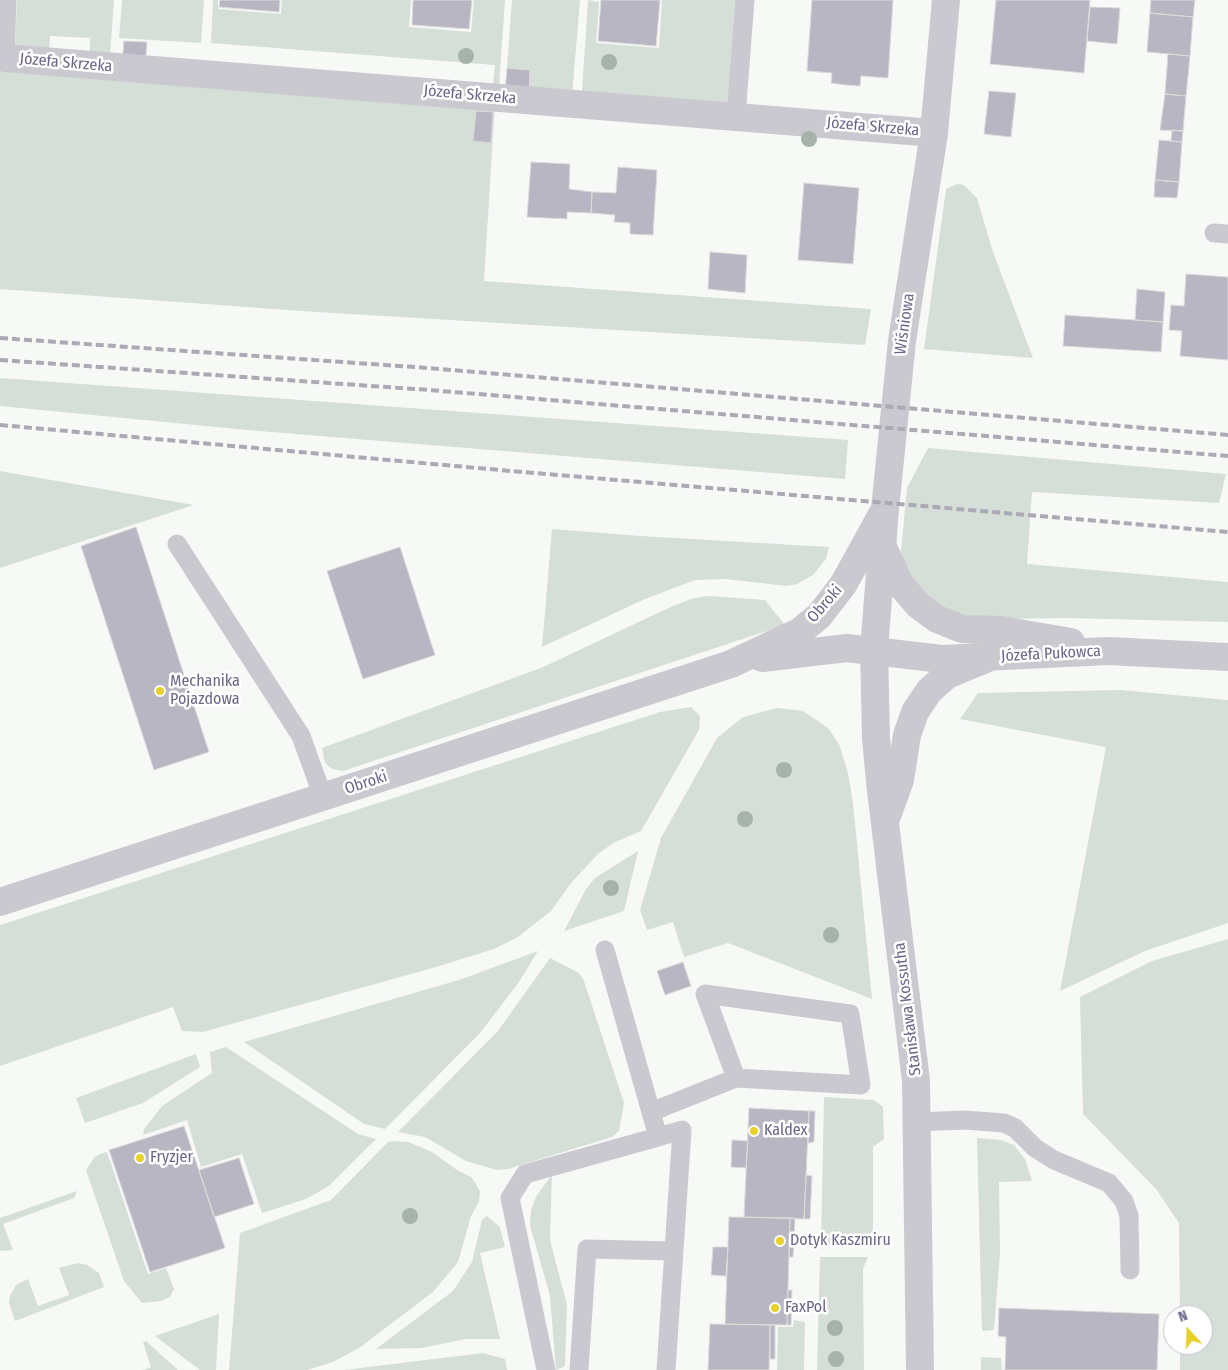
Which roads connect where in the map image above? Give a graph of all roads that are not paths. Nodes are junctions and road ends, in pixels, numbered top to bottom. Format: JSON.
{"nodes":[{"id":1,"x":8,"y":0,"type":"edge"},
{"id":2,"x":745,"y":0,"type":"edge"},
{"id":3,"x":946,"y":0,"type":"edge"},
{"id":4,"x":5,"y":58,"type":"joint"},
{"id":5,"x":736,"y":116,"type":"junction"},
{"id":6,"x":934,"y":133,"type":"junction"},
{"id":7,"x":885,"y":509,"type":"junction"},
{"id":8,"x":882,"y":543,"type":"junction"},
{"id":9,"x":177,"y":544,"type":"dead end"},
{"id":10,"x":874,"y":650,"type":"junction"},
{"id":11,"x":1108,"y":651,"type":"junction"},
{"id":12,"x":990,"y":657,"type":"junction"},
{"id":13,"x":1228,"y":657,"type":"edge"},
{"id":14,"x":731,"y":664,"type":"junction"},
{"id":15,"x":323,"y":797,"type":"junction"},
{"id":16,"x":885,"y":820,"type":"junction"},
{"id":17,"x":0,"y":902,"type":"edge"},
{"id":18,"x":605,"y":950,"type":"dead end"},
{"id":19,"x":736,"y":1078,"type":"junction"},
{"id":20,"x":651,"y":1112,"type":"junction"},
{"id":21,"x":917,"y":1122,"type":"junction"},
{"id":22,"x":658,"y":1137,"type":"junction"},
{"id":23,"x":673,"y":1251,"type":"junction"},
{"id":24,"x":1130,"y":1270,"type":"dead end"},
{"id":25,"x":546,"y":1370,"type":"edge"},
{"id":26,"x":579,"y":1370,"type":"edge"},
{"id":27,"x":666,"y":1370,"type":"edge"},
{"id":28,"x":920,"y":1370,"type":"edge"}],
"edges":[{"from":1,"to":4,"type":"lane"},
{"from":2,"to":5,"type":"lane"},
{"from":3,"to":6,"type":"street","name":"Wiśniowa"},
{"from":4,"to":5,"type":"street","name":"Józefa Skrzeka"},
{"from":5,"to":6,"type":"street","name":"Józefa Skrzeka"},
{"from":6,"to":7,"type":"street","name":"Wiśniowa"},
{"from":7,"to":8,"type":"street","name":"Wiśniowa"},
{"from":7,"to":14,"type":"street","name":"Obroki"},
{"from":8,"to":10,"type":"street","name":"Wiśniowa"},
{"from":8,"to":11,"type":"street"},
{"from":9,"to":15,"type":"lane"},
{"from":10,"to":12,"type":"street","name":"Józefa Pukowca"},
{"from":10,"to":14,"type":"street","name":"Obroki"},
{"from":10,"to":16,"type":"street","name":"Stanisława Kossutha"},
{"from":11,"to":12,"type":"street","name":"Józefa Pukowca"},
{"from":11,"to":13,"type":"street","name":"Józefa Pukowca"},
{"from":12,"to":16,"type":"street"},
{"from":14,"to":15,"type":"street","name":"Obroki"},
{"from":15,"to":17,"type":"street","name":"Obroki"},
{"from":16,"to":21,"type":"street","name":"Stanisława Kossutha"},
{"from":18,"to":20,"type":"lane"},
{"from":19,"to":19,"type":"lane"},
{"from":19,"to":20,"type":"lane"},
{"from":20,"to":22,"type":"lane"},
{"from":21,"to":24,"type":"lane"},
{"from":21,"to":28,"type":"street","name":"Stanisława Kossutha"},
{"from":22,"to":23,"type":"lane"},
{"from":22,"to":25,"type":"lane"},
{"from":23,"to":26,"type":"lane"},
{"from":23,"to":27,"type":"lane"}]}
